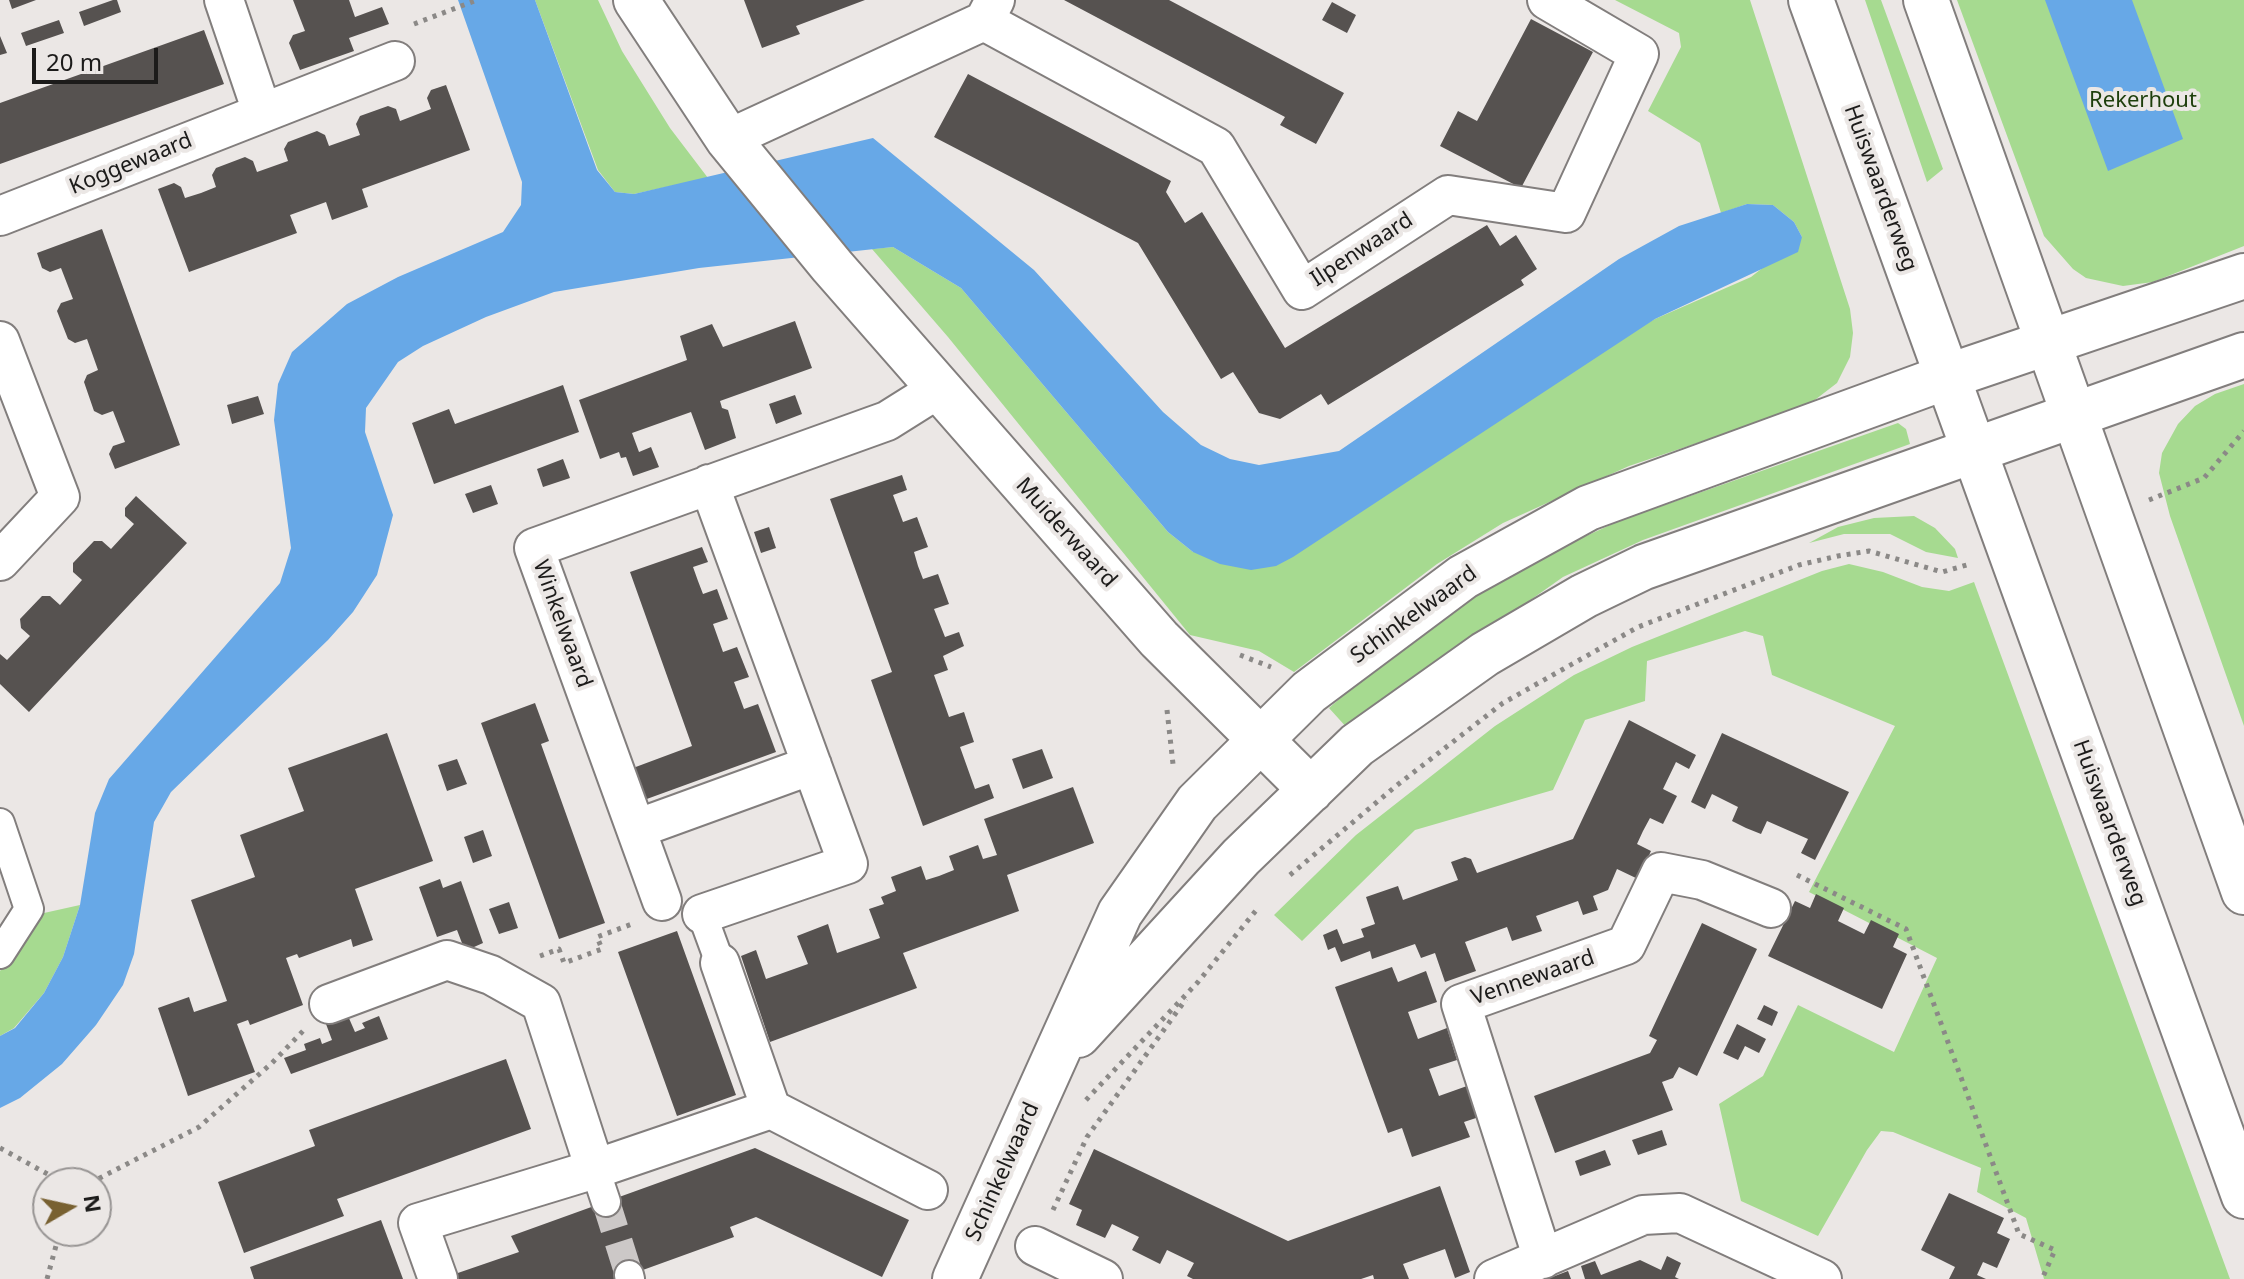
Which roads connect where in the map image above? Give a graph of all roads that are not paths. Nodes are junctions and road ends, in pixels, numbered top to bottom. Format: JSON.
{"nodes":[{"id":1,"x":224,"y":0,"type":"edge"},
{"id":2,"x":636,"y":0,"type":"edge"},
{"id":3,"x":1547,"y":0,"type":"edge"},
{"id":4,"x":1811,"y":0,"type":"edge"},
{"id":5,"x":1926,"y":0,"type":"edge"},
{"id":6,"x":989,"y":10,"type":"edge"},
{"id":7,"x":395,"y":61,"type":"dead end"},
{"id":8,"x":262,"y":112,"type":"junction"},
{"id":9,"x":736,"y":149,"type":"junction"},
{"id":10,"x":0,"y":216,"type":"edge"},
{"id":11,"x":2244,"y":276,"type":"edge"},
{"id":12,"x":0,"y":341,"type":"edge"},
{"id":13,"x":2047,"y":343,"type":"junction"},
{"id":14,"x":2244,"y":355,"type":"edge"},
{"id":15,"x":1949,"y":376,"type":"junction"},
{"id":16,"x":938,"y":389,"type":"junction"},
{"id":17,"x":2073,"y":416,"type":"junction"},
{"id":18,"x":1975,"y":450,"type":"junction"},
{"id":19,"x":709,"y":484,"type":"junction"},
{"id":20,"x":0,"y":561,"type":"edge"},
{"id":21,"x":1258,"y":739,"type":"junction"},
{"id":22,"x":812,"y":765,"type":"junction"},
{"id":23,"x":1311,"y":790,"type":"junction"},
{"id":24,"x":0,"y":823,"type":"edge"},
{"id":25,"x":636,"y":829,"type":"junction"},
{"id":26,"x":2244,"y":892,"type":"edge"},
{"id":27,"x":1763,"y":904,"type":"road end"},
{"id":28,"x":650,"y":911,"type":"road end"},
{"id":29,"x":702,"y":914,"type":"joint"},
{"id":30,"x":0,"y":954,"type":"edge"},
{"id":31,"x":720,"y":963,"type":"joint"},
{"id":32,"x":329,"y":1004,"type":"road end"},
{"id":33,"x":1052,"y":1065,"type":"junction"},
{"id":34,"x":771,"y":1109,"type":"junction"},
{"id":35,"x":600,"y":1186,"type":"junction"},
{"id":36,"x":928,"y":1190,"type":"dead end"},
{"id":37,"x":2244,"y":1196,"type":"edge"},
{"id":38,"x":1035,"y":1246,"type":"road end"},
{"id":39,"x":1543,"y":1259,"type":"junction"},
{"id":40,"x":438,"y":1279,"type":"edge"},
{"id":41,"x":955,"y":1279,"type":"edge"},
{"id":42,"x":1103,"y":1279,"type":"edge"},
{"id":43,"x":1494,"y":1279,"type":"edge"},
{"id":44,"x":1822,"y":1279,"type":"edge"}],
"edges":[{"from":1,"to":8,"type":"street"},
{"from":2,"to":9,"type":"main road"},
{"from":3,"to":6,"type":"street","name":"Ilpenwaard"},
{"from":4,"to":15,"type":"main road","name":"Huiswaarderweg"},
{"from":5,"to":13,"type":"main road"},
{"from":6,"to":9,"type":"street","name":"Ilpenwaard"},
{"from":7,"to":8,"type":"street","name":"Koggewaard"},
{"from":8,"to":10,"type":"street","name":"Koggewaard"},
{"from":9,"to":16,"type":"main road","name":"Muiderwaard"},
{"from":11,"to":13,"type":"main road"},
{"from":12,"to":20,"type":"street"},
{"from":13,"to":15,"type":"main road"},
{"from":13,"to":17,"type":"main road"},
{"from":14,"to":17,"type":"main road"},
{"from":15,"to":18,"type":"main road","name":"Huiswaarderweg"},
{"from":15,"to":21,"type":"main road","name":"Schinkelwaard"},
{"from":16,"to":19,"type":"street","name":"Winkelwaard"},
{"from":16,"to":21,"type":"main road","name":"Muiderwaard"},
{"from":17,"to":18,"type":"main road"},
{"from":17,"to":26,"type":"main road"},
{"from":18,"to":23,"type":"main road","name":"Schinkelwaard"},
{"from":18,"to":37,"type":"main road","name":"Huiswaarderweg"},
{"from":19,"to":22,"type":"street"},
{"from":19,"to":25,"type":"street","name":"Winkelwaard"},
{"from":21,"to":23,"type":"main road","name":"Muiderwaard"},
{"from":21,"to":33,"type":"main road","name":"Schinkelwaard"},
{"from":22,"to":25,"type":"street"},
{"from":22,"to":29,"type":"street"},
{"from":23,"to":33,"type":"main road","name":"Schinkelwaard"},
{"from":24,"to":30,"type":"street"},
{"from":25,"to":28,"type":"street","name":"Winkelwaard"},
{"from":27,"to":39,"type":"street","name":"Vennewaard"},
{"from":29,"to":31,"type":"street"},
{"from":31,"to":34,"type":"street"},
{"from":32,"to":35,"type":"street"},
{"from":33,"to":41,"type":"main road","name":"Schinkelwaard"},
{"from":34,"to":35,"type":"street"},
{"from":34,"to":36,"type":"street"},
{"from":35,"to":40,"type":"street"},
{"from":38,"to":42,"type":"street"},
{"from":39,"to":43,"type":"street"},
{"from":39,"to":44,"type":"street"}]}
